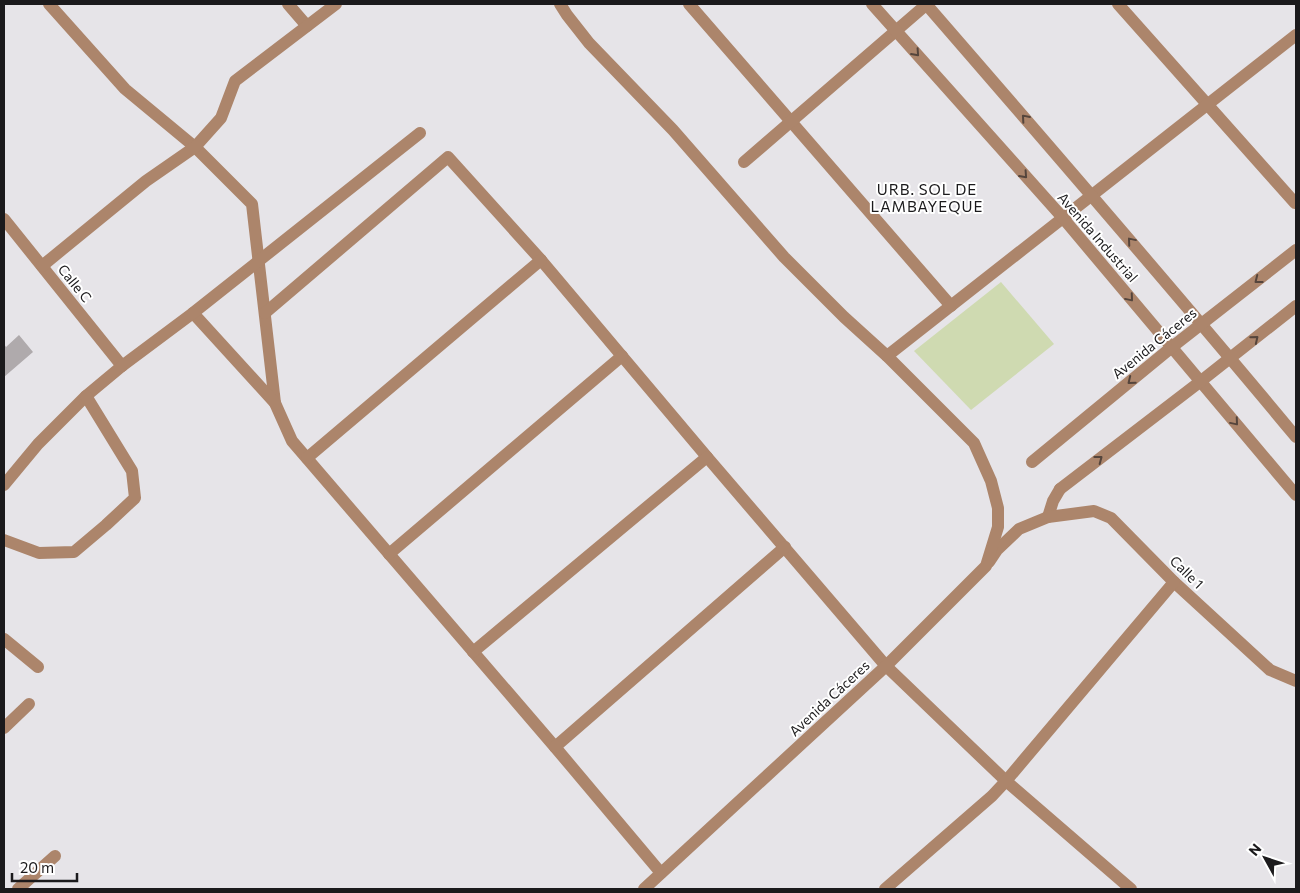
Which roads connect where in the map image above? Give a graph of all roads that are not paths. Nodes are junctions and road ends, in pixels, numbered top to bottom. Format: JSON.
{"nodes":[{"id":1,"x":50,"y":4,"type":"edge"},
{"id":2,"x":288,"y":4,"type":"edge"},
{"id":3,"x":336,"y":4,"type":"edge"},
{"id":4,"x":560,"y":4,"type":"edge"},
{"id":5,"x":689,"y":4,"type":"edge"},
{"id":6,"x":872,"y":4,"type":"edge"},
{"id":7,"x":926,"y":4,"type":"edge"},
{"id":8,"x":1124,"y":6,"type":"edge"},
{"id":9,"x":307,"y":26,"type":"junction"},
{"id":10,"x":896,"y":31,"type":"junction"},
{"id":11,"x":1296,"y":36,"type":"edge"},
{"id":12,"x":1208,"y":105,"type":"junction"},
{"id":13,"x":791,"y":122,"type":"junction"},
{"id":14,"x":420,"y":133,"type":"dead end"},
{"id":15,"x":195,"y":147,"type":"junction"},
{"id":16,"x":744,"y":162,"type":"dead end"},
{"id":17,"x":1092,"y":195,"type":"junction"},
{"id":18,"x":1295,"y":202,"type":"dead end"},
{"id":19,"x":4,"y":218,"type":"edge"},
{"id":20,"x":1063,"y":218,"type":"junction"},
{"id":21,"x":1296,"y":250,"type":"edge"},
{"id":22,"x":259,"y":260,"type":"junction"},
{"id":23,"x":541,"y":260,"type":"junction"},
{"id":24,"x":42,"y":266,"type":"junction"},
{"id":25,"x":951,"y":306,"type":"junction"},
{"id":26,"x":1296,"y":306,"type":"edge"},
{"id":27,"x":193,"y":313,"type":"junction"},
{"id":28,"x":265,"y":313,"type":"junction"},
{"id":29,"x":1202,"y":324,"type":"junction"},
{"id":30,"x":1172,"y":347,"type":"junction"},
{"id":31,"x":622,"y":356,"type":"junction"},
{"id":32,"x":887,"y":356,"type":"junction"},
{"id":33,"x":1231,"y":358,"type":"junction"},
{"id":34,"x":122,"y":366,"type":"junction"},
{"id":35,"x":1201,"y":381,"type":"junction"},
{"id":36,"x":86,"y":396,"type":"junction"},
{"id":37,"x":275,"y":403,"type":"junction"},
{"id":38,"x":1296,"y":437,"type":"edge"},
{"id":39,"x":708,"y":457,"type":"junction"},
{"id":40,"x":307,"y":458,"type":"junction"},
{"id":41,"x":1032,"y":462,"type":"dead end"},
{"id":42,"x":4,"y":485,"type":"edge"},
{"id":43,"x":1296,"y":495,"type":"edge"},
{"id":44,"x":1048,"y":517,"type":"junction"},
{"id":45,"x":4,"y":540,"type":"edge"},
{"id":46,"x":785,"y":547,"type":"junction"},
{"id":47,"x":389,"y":554,"type":"junction"},
{"id":48,"x":986,"y":566,"type":"junction"},
{"id":49,"x":1174,"y":582,"type":"junction"},
{"id":50,"x":4,"y":639,"type":"edge"},
{"id":51,"x":473,"y":652,"type":"junction"},
{"id":52,"x":886,"y":666,"type":"junction"},
{"id":53,"x":38,"y":667,"type":"dead end"},
{"id":54,"x":1296,"y":682,"type":"edge"},
{"id":55,"x":29,"y":704,"type":"dead end"},
{"id":56,"x":4,"y":728,"type":"edge"},
{"id":57,"x":554,"y":747,"type":"junction"},
{"id":58,"x":1006,"y":781,"type":"junction"},
{"id":59,"x":55,"y":856,"type":"dead end"},
{"id":60,"x":661,"y":873,"type":"junction"},
{"id":61,"x":18,"y":889,"type":"edge"},
{"id":62,"x":644,"y":889,"type":"edge"},
{"id":63,"x":885,"y":889,"type":"edge"},
{"id":64,"x":1131,"y":889,"type":"edge"}],
"edges":[{"from":1,"to":15,"type":"street"},
{"from":2,"to":9,"type":"street"},
{"from":3,"to":9,"type":"street"},
{"from":4,"to":32,"type":"street","name":"Avenida Cáceres"},
{"from":5,"to":13,"type":"street"},
{"from":6,"to":10,"type":"street","name":"Avenida Industrial"},
{"from":7,"to":10,"type":"street"},
{"from":17,"to":7,"type":"street","name":"Avenida Industrial","one_way":true},
{"from":8,"to":12,"type":"street"},
{"from":9,"to":15,"type":"street"},
{"from":10,"to":13,"type":"street"},
{"from":10,"to":20,"type":"street","name":"Avenida Industrial","one_way":true},
{"from":11,"to":12,"type":"street"},
{"from":12,"to":17,"type":"street"},
{"from":12,"to":18,"type":"street"},
{"from":13,"to":16,"type":"street"},
{"from":13,"to":25,"type":"street"},
{"from":14,"to":22,"type":"street"},
{"from":15,"to":22,"type":"street"},
{"from":15,"to":24,"type":"street"},
{"from":17,"to":20,"type":"street"},
{"from":29,"to":17,"type":"street","name":"Avenida Industrial","one_way":true},
{"from":19,"to":24,"type":"street","name":"Calle C"},
{"from":20,"to":25,"type":"street"},
{"from":20,"to":30,"type":"street","name":"Avenida Industrial","one_way":true},
{"from":21,"to":29,"type":"street","name":"Avenida Cáceres","one_way":true},
{"from":22,"to":27,"type":"street"},
{"from":22,"to":28,"type":"street"},
{"from":23,"to":28,"type":"street"},
{"from":23,"to":31,"type":"street"},
{"from":23,"to":40,"type":"street"},
{"from":24,"to":34,"type":"street","name":"Calle C"},
{"from":25,"to":32,"type":"street"},
{"from":33,"to":26,"type":"street","one_way":true},
{"from":27,"to":34,"type":"street"},
{"from":27,"to":37,"type":"street"},
{"from":28,"to":37,"type":"street"},
{"from":29,"to":30,"type":"street","name":"Avenida Cáceres"},
{"from":29,"to":33,"type":"street","name":"Avenida Industrial"},
{"from":30,"to":35,"type":"street","name":"Avenida Industrial"},
{"from":30,"to":41,"type":"street","name":"Avenida Cáceres","one_way":true},
{"from":31,"to":39,"type":"street"},
{"from":31,"to":47,"type":"street"},
{"from":32,"to":48,"type":"street","name":"Avenida Cáceres"},
{"from":33,"to":35,"type":"street"},
{"from":33,"to":38,"type":"street","name":"Avenida Industrial"},
{"from":34,"to":36,"type":"street"},
{"from":35,"to":43,"type":"street","name":"Avenida Industrial","one_way":true},
{"from":44,"to":35,"type":"street","one_way":true},
{"from":36,"to":42,"type":"street"},
{"from":36,"to":45,"type":"street"},
{"from":37,"to":40,"type":"street"},
{"from":39,"to":46,"type":"street"},
{"from":39,"to":51,"type":"street"},
{"from":40,"to":47,"type":"street"},
{"from":44,"to":48,"type":"street","name":"Calle 1"},
{"from":44,"to":49,"type":"street","name":"Calle 1"},
{"from":46,"to":52,"type":"street"},
{"from":46,"to":57,"type":"street"},
{"from":47,"to":51,"type":"street"},
{"from":48,"to":52,"type":"street","name":"Avenida Cáceres"},
{"from":49,"to":54,"type":"street","name":"Calle 1"},
{"from":49,"to":58,"type":"street"},
{"from":50,"to":53,"type":"street"},
{"from":51,"to":57,"type":"street"},
{"from":52,"to":58,"type":"street"},
{"from":52,"to":60,"type":"street","name":"Avenida Cáceres"},
{"from":55,"to":56,"type":"street"},
{"from":57,"to":60,"type":"street"},
{"from":58,"to":63,"type":"street"},
{"from":58,"to":64,"type":"street"},
{"from":59,"to":61,"type":"street"},
{"from":60,"to":62,"type":"street","name":"Avenida Cáceres"}]}
